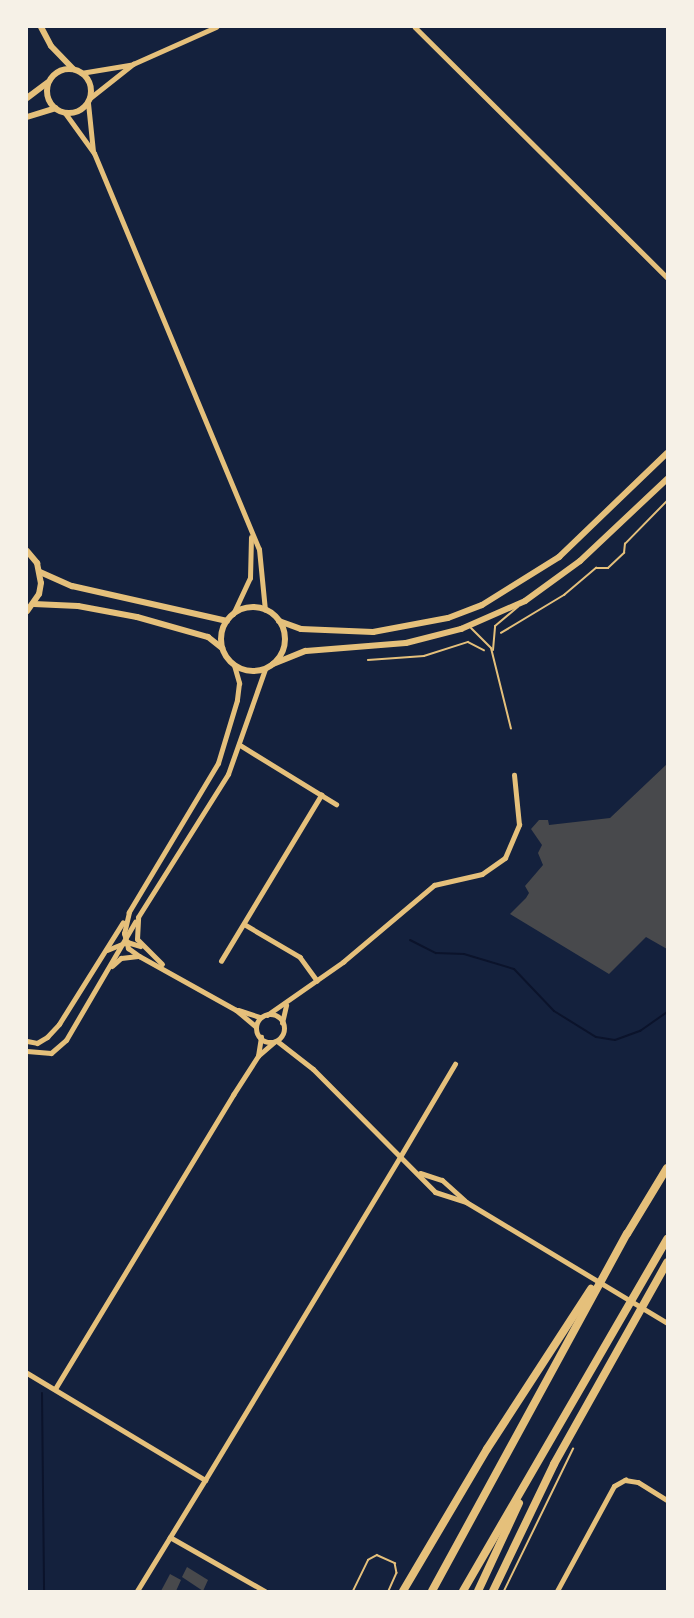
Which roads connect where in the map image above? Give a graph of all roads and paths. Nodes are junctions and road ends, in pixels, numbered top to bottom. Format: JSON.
{"nodes":[{"id":1,"x":41,"y":27,"type":"edge"},
{"id":2,"x":216,"y":27,"type":"edge"},
{"id":3,"x":415,"y":27,"type":"edge"},
{"id":4,"x":133,"y":64,"type":"junction"},
{"id":5,"x":78,"y":71,"type":"junction"},
{"id":6,"x":50,"y":81,"type":"junction"},
{"id":7,"x":27,"y":98,"type":"edge"},
{"id":8,"x":89,"y":100,"type":"junction"},
{"id":9,"x":56,"y":108,"type":"junction"},
{"id":10,"x":66,"y":113,"type":"junction"},
{"id":11,"x":27,"y":117,"type":"edge"},
{"id":12,"x":94,"y":153,"type":"junction"},
{"id":13,"x":667,"y":277,"type":"edge"},
{"id":14,"x":667,"y":453,"type":"edge"},
{"id":15,"x":667,"y":479,"type":"edge"},
{"id":16,"x":667,"y":501,"type":"edge"},
{"id":17,"x":251,"y":533,"type":"junction"},
{"id":18,"x":27,"y":551,"type":"edge"},
{"id":19,"x":610,"y":567,"type":"dead end"},
{"id":20,"x":40,"y":572,"type":"junction"},
{"id":21,"x":525,"y":601,"type":"junction"},
{"id":22,"x":34,"y":604,"type":"junction"},
{"id":23,"x":265,"y":610,"type":"junction"},
{"id":24,"x":27,"y":611,"type":"edge"},
{"id":25,"x":233,"y":614,"type":"junction"},
{"id":26,"x":227,"y":621,"type":"junction"},
{"id":27,"x":279,"y":621,"type":"junction"},
{"id":28,"x":468,"y":627,"type":"junction"},
{"id":29,"x":222,"y":648,"type":"junction"},
{"id":30,"x":494,"y":656,"type":"junction"},
{"id":31,"x":273,"y":664,"type":"junction"},
{"id":32,"x":234,"y":665,"type":"junction"},
{"id":33,"x":265,"y":669,"type":"junction"},
{"id":34,"x":511,"y":729,"type":"dead end"},
{"id":35,"x":240,"y":745,"type":"junction"},
{"id":36,"x":514,"y":775,"type":"dead end"},
{"id":37,"x":321,"y":795,"type":"junction"},
{"id":38,"x":336,"y":804,"type":"dead end"},
{"id":39,"x":129,"y":912,"type":"junction"},
{"id":40,"x":138,"y":917,"type":"junction"},
{"id":41,"x":244,"y":924,"type":"junction"},
{"id":42,"x":125,"y":942,"type":"junction"},
{"id":43,"x":142,"y":946,"type":"junction"},
{"id":44,"x":106,"y":951,"type":"junction"},
{"id":45,"x":139,"y":956,"type":"junction"},
{"id":46,"x":221,"y":961,"type":"dead end"},
{"id":47,"x":165,"y":968,"type":"junction"},
{"id":48,"x":103,"y":977,"type":"junction"},
{"id":49,"x":317,"y":980,"type":"junction"},
{"id":50,"x":285,"y":1005,"type":"junction"},
{"id":51,"x":236,"y":1010,"type":"junction"},
{"id":52,"x":267,"y":1015,"type":"junction"},
{"id":53,"x":260,"y":1017,"type":"junction"},
{"id":54,"x":282,"y":1023,"type":"junction"},
{"id":55,"x":256,"y":1027,"type":"junction"},
{"id":56,"x":285,"y":1035,"type":"junction"},
{"id":57,"x":261,"y":1037,"type":"junction"},
{"id":58,"x":27,"y":1041,"type":"edge"},
{"id":59,"x":276,"y":1042,"type":"junction"},
{"id":60,"x":293,"y":1050,"type":"junction"},
{"id":61,"x":27,"y":1051,"type":"edge"},
{"id":62,"x":258,"y":1056,"type":"junction"},
{"id":63,"x":455,"y":1064,"type":"dead end"},
{"id":64,"x":400,"y":1157,"type":"junction"},
{"id":65,"x":667,"y":1168,"type":"edge"},
{"id":66,"x":419,"y":1173,"type":"junction"},
{"id":67,"x":466,"y":1202,"type":"junction"},
{"id":68,"x":627,"y":1233,"type":"junction"},
{"id":69,"x":667,"y":1239,"type":"edge"},
{"id":70,"x":667,"y":1263,"type":"edge"},
{"id":71,"x":667,"y":1323,"type":"edge"},
{"id":72,"x":27,"y":1373,"type":"edge"},
{"id":73,"x":55,"y":1389,"type":"junction"},
{"id":74,"x":543,"y":1451,"type":"junction"},
{"id":75,"x":205,"y":1480,"type":"junction"},
{"id":76,"x":667,"y":1500,"type":"edge"},
{"id":77,"x":438,"y":1533,"type":"junction"},
{"id":78,"x":170,"y":1537,"type":"junction"},
{"id":79,"x":137,"y":1591,"type":"edge"},
{"id":80,"x":265,"y":1591,"type":"edge"},
{"id":81,"x":353,"y":1591,"type":"edge"},
{"id":82,"x":389,"y":1591,"type":"edge"},
{"id":83,"x":403,"y":1591,"type":"edge"},
{"id":84,"x":407,"y":1591,"type":"edge"},
{"id":85,"x":432,"y":1591,"type":"edge"},
{"id":86,"x":463,"y":1591,"type":"edge"},
{"id":87,"x":478,"y":1591,"type":"edge"},
{"id":88,"x":493,"y":1591,"type":"edge"},
{"id":89,"x":557,"y":1591,"type":"edge"}],
"edges":[{"from":1,"to":5,"type":"main road"},
{"from":2,"to":4,"type":"street"},
{"from":3,"to":13,"type":"street"},
{"from":4,"to":5,"type":"street"},
{"from":4,"to":8,"type":"street"},
{"from":5,"to":6,"type":"main road"},
{"from":5,"to":8,"type":"main road"},
{"from":6,"to":7,"type":"main road"},
{"from":6,"to":9,"type":"main road"},
{"from":8,"to":10,"type":"main road"},
{"from":8,"to":12,"type":"street"},
{"from":9,"to":10,"type":"main road"},
{"from":9,"to":11,"type":"main road"},
{"from":10,"to":12,"type":"street"},
{"from":12,"to":17,"type":"street"},
{"from":14,"to":27,"type":"main road"},
{"from":15,"to":21,"type":"main road"},
{"from":16,"to":19,"type":"path"},
{"from":17,"to":23,"type":"street"},
{"from":17,"to":25,"type":"street"},
{"from":18,"to":20,"type":"main road"},
{"from":20,"to":22,"type":"main road"},
{"from":20,"to":26,"type":"main road"},
{"from":21,"to":28,"type":"main road"},
{"from":21,"to":30,"type":"lane"},
{"from":22,"to":24,"type":"main road"},
{"from":22,"to":29,"type":"main road"},
{"from":23,"to":25,"type":"main road"},
{"from":23,"to":27,"type":"main road"},
{"from":25,"to":26,"type":"main road"},
{"from":26,"to":29,"type":"main road"},
{"from":27,"to":31,"type":"main road"},
{"from":28,"to":30,"type":"lane"},
{"from":28,"to":31,"type":"main road"},
{"from":29,"to":32,"type":"main road"},
{"from":30,"to":34,"type":"lane"},
{"from":31,"to":33,"type":"main road"},
{"from":32,"to":33,"type":"main road"},
{"from":32,"to":39,"type":"street"},
{"from":33,"to":35,"type":"street"},
{"from":35,"to":37,"type":"street"},
{"from":35,"to":40,"type":"street"},
{"from":36,"to":49,"type":"street"},
{"from":37,"to":38,"type":"street"},
{"from":37,"to":41,"type":"street"},
{"from":39,"to":42,"type":"street"},
{"from":39,"to":44,"type":"street"},
{"from":40,"to":42,"type":"street"},
{"from":40,"to":43,"type":"street"},
{"from":41,"to":46,"type":"street"},
{"from":41,"to":49,"type":"street"},
{"from":42,"to":43,"type":"street"},
{"from":42,"to":44,"type":"street"},
{"from":42,"to":45,"type":"street"},
{"from":42,"to":48,"type":"street"},
{"from":43,"to":47,"type":"street"},
{"from":44,"to":58,"type":"street"},
{"from":45,"to":47,"type":"street"},
{"from":45,"to":48,"type":"street"},
{"from":47,"to":51,"type":"street"},
{"from":48,"to":61,"type":"street"},
{"from":49,"to":50,"type":"street"},
{"from":50,"to":52,"type":"street"},
{"from":50,"to":54,"type":"street"},
{"from":51,"to":53,"type":"street"},
{"from":51,"to":55,"type":"street"},
{"from":52,"to":53,"type":"street"},
{"from":52,"to":54,"type":"street"},
{"from":53,"to":55,"type":"street"},
{"from":54,"to":56,"type":"street"},
{"from":55,"to":57,"type":"street"},
{"from":56,"to":59,"type":"street"},
{"from":56,"to":60,"type":"street"},
{"from":57,"to":59,"type":"street"},
{"from":57,"to":62,"type":"street"},
{"from":59,"to":60,"type":"street"},
{"from":59,"to":62,"type":"street"},
{"from":60,"to":64,"type":"street"},
{"from":62,"to":73,"type":"street"},
{"from":63,"to":64,"type":"street"},
{"from":64,"to":66,"type":"street"},
{"from":64,"to":75,"type":"street"},
{"from":65,"to":68,"type":"highway"},
{"from":66,"to":67,"type":"street"},
{"from":66,"to":67,"type":"street"},
{"from":67,"to":71,"type":"street"},
{"from":68,"to":77,"type":"highway"},
{"from":68,"to":85,"type":"highway"},
{"from":69,"to":74,"type":"highway"},
{"from":70,"to":88,"type":"highway"},
{"from":72,"to":73,"type":"street"},
{"from":73,"to":75,"type":"street"},
{"from":74,"to":86,"type":"highway"},
{"from":74,"to":87,"type":"highway"},
{"from":75,"to":78,"type":"street"},
{"from":76,"to":89,"type":"street"},
{"from":77,"to":83,"type":"highway"},
{"from":77,"to":84,"type":"highway"},
{"from":78,"to":79,"type":"street"},
{"from":78,"to":80,"type":"street"},
{"from":81,"to":82,"type":"path"}]}
